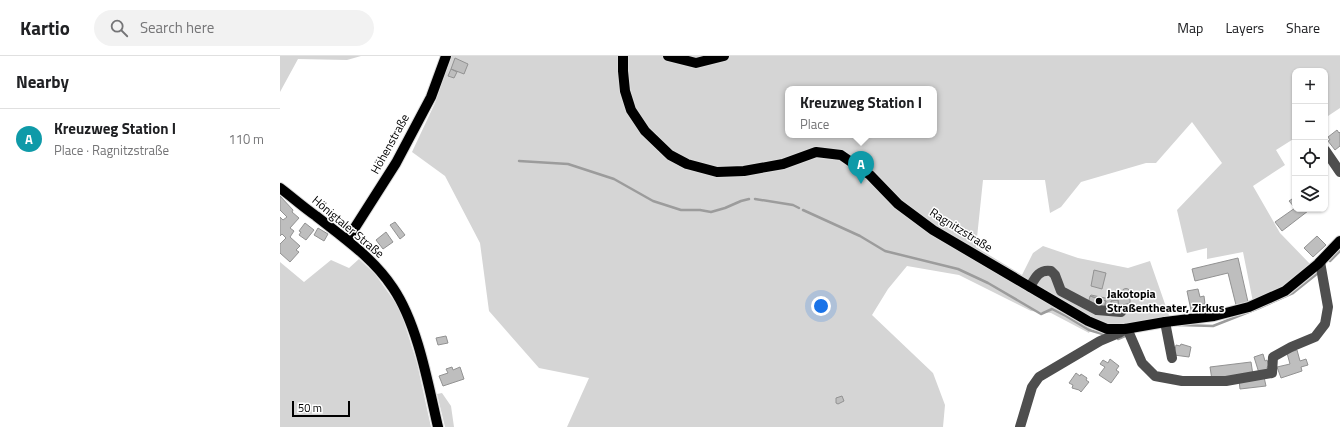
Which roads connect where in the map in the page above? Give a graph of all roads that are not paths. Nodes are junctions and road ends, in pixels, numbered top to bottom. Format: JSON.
{"nodes":[{"id":1,"x":446,"y":56,"type":"edge"},
{"id":2,"x":623,"y":56,"type":"edge"},
{"id":3,"x":668,"y":56,"type":"edge"},
{"id":4,"x":724,"y":56,"type":"edge"},
{"id":5,"x":1328,"y":154,"type":"edge"},
{"id":6,"x":1340,"y":172,"type":"edge"},
{"id":7,"x":280,"y":188,"type":"edge"},
{"id":8,"x":347,"y":240,"type":"junction"},
{"id":9,"x":1340,"y":241,"type":"edge"},
{"id":10,"x":1320,"y":262,"type":"junction"},
{"id":11,"x":1030,"y":287,"type":"junction"},
{"id":12,"x":1121,"y":312,"type":"dead end"},
{"id":13,"x":1165,"y":322,"type":"junction"},
{"id":14,"x":1125,"y":329,"type":"junction"},
{"id":15,"x":1172,"y":358,"type":"dead end"},
{"id":16,"x":438,"y":427,"type":"edge"},
{"id":17,"x":1020,"y":427,"type":"edge"}],
"edges":[{"from":1,"to":8,"type":"main road","name":"Höhenstraße"},
{"from":2,"to":11,"type":"main road","name":"Ragnitzstraße"},
{"from":3,"to":4,"type":"main road"},
{"from":5,"to":6,"type":"lane"},
{"from":7,"to":8,"type":"main road","name":"Hönigtaler Straße"},
{"from":8,"to":16,"type":"main road","name":"Hönigtaler Straße"},
{"from":9,"to":10,"type":"main road","name":"Ragnitzstraße"},
{"from":10,"to":13,"type":"main road","name":"Ragnitzstraße"},
{"from":10,"to":14,"type":"lane"},
{"from":11,"to":12,"type":"lane"},
{"from":11,"to":14,"type":"main road","name":"Ragnitzstraße"},
{"from":13,"to":14,"type":"main road","name":"Ragnitzstraße"},
{"from":13,"to":15,"type":"lane"},
{"from":14,"to":17,"type":"lane"}]}
